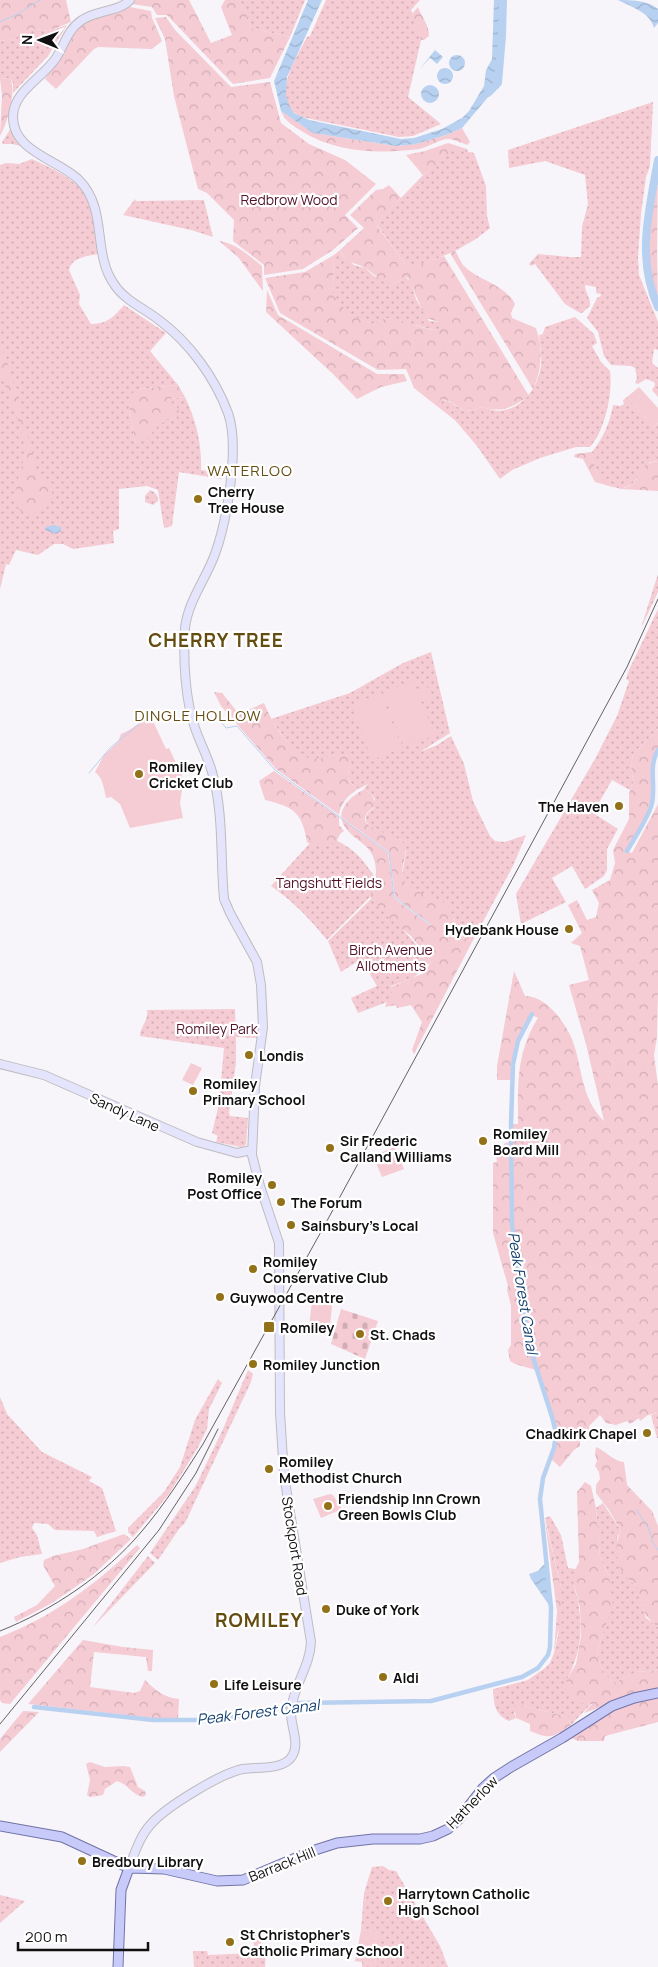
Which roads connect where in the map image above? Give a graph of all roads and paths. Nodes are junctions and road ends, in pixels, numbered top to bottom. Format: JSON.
{"nodes":[{"id":1,"x":130,"y":0,"type":"edge"},
{"id":2,"x":0,"y":1064,"type":"edge"},
{"id":3,"x":252,"y":1150,"type":"junction"},
{"id":4,"x":658,"y":1694,"type":"edge"},
{"id":5,"x":0,"y":1826,"type":"edge"},
{"id":6,"x":405,"y":1840,"type":"joint"},
{"id":7,"x":129,"y":1868,"type":"junction"},
{"id":8,"x":118,"y":1967,"type":"edge"}],
"edges":[{"from":1,"to":3,"type":"main road","name":"Stockport Road"},
{"from":2,"to":3,"type":"main road","name":"Sandy Lane"},
{"from":3,"to":7,"type":"main road","name":"Stockport Road"},
{"from":4,"to":6,"type":"main road","name":"Hatherlow"},
{"from":5,"to":7,"type":"main road"},
{"from":6,"to":7,"type":"main road","name":"Barrack Hill"},
{"from":7,"to":8,"type":"main road"}]}
